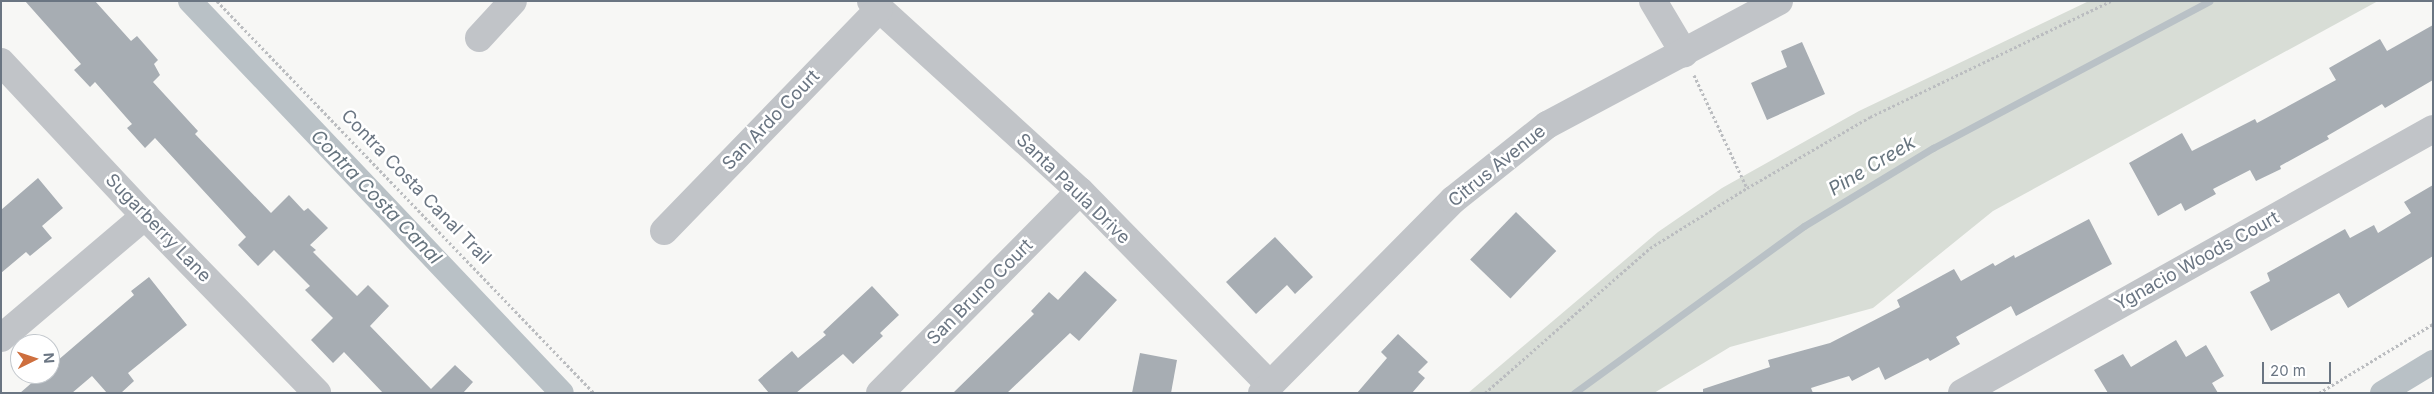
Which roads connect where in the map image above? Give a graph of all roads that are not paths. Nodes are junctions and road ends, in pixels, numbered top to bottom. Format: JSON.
{"nodes":[{"id":1,"x":513,"y":1,"type":"edge"},
{"id":2,"x":1653,"y":1,"type":"edge"},
{"id":3,"x":1779,"y":1,"type":"edge"},
{"id":4,"x":875,"y":5,"type":"edge"},
{"id":5,"x":479,"y":38,"type":"dead end"},
{"id":6,"x":1684,"y":53,"type":"junction"},
{"id":7,"x":1,"y":62,"type":"edge"},
{"id":8,"x":2433,"y":129,"type":"edge"},
{"id":9,"x":1080,"y":191,"type":"junction"},
{"id":10,"x":145,"y":216,"type":"junction"},
{"id":11,"x":664,"y":231,"type":"dead end"},
{"id":12,"x":1,"y":338,"type":"edge"},
{"id":13,"x":1265,"y":388,"type":"edge"},
{"id":14,"x":317,"y":393,"type":"edge"},
{"id":15,"x":880,"y":393,"type":"edge"},
{"id":16,"x":1962,"y":393,"type":"edge"}],
"edges":[{"from":1,"to":5,"type":"street"},
{"from":2,"to":6,"type":"street"},
{"from":3,"to":6,"type":"street","name":"Citrus Avenue"},
{"from":4,"to":9,"type":"street","name":"Santa Paula Drive"},
{"from":4,"to":11,"type":"street","name":"San Ardo Court"},
{"from":6,"to":13,"type":"street","name":"Citrus Avenue"},
{"from":7,"to":10,"type":"street","name":"Sugarberry Lane"},
{"from":8,"to":16,"type":"street","name":"Ygnacio Woods Court"},
{"from":9,"to":13,"type":"street","name":"Santa Paula Drive"},
{"from":9,"to":15,"type":"street","name":"San Bruno Court"},
{"from":10,"to":12,"type":"street"},
{"from":10,"to":14,"type":"street","name":"Sugarberry Lane"}]}
